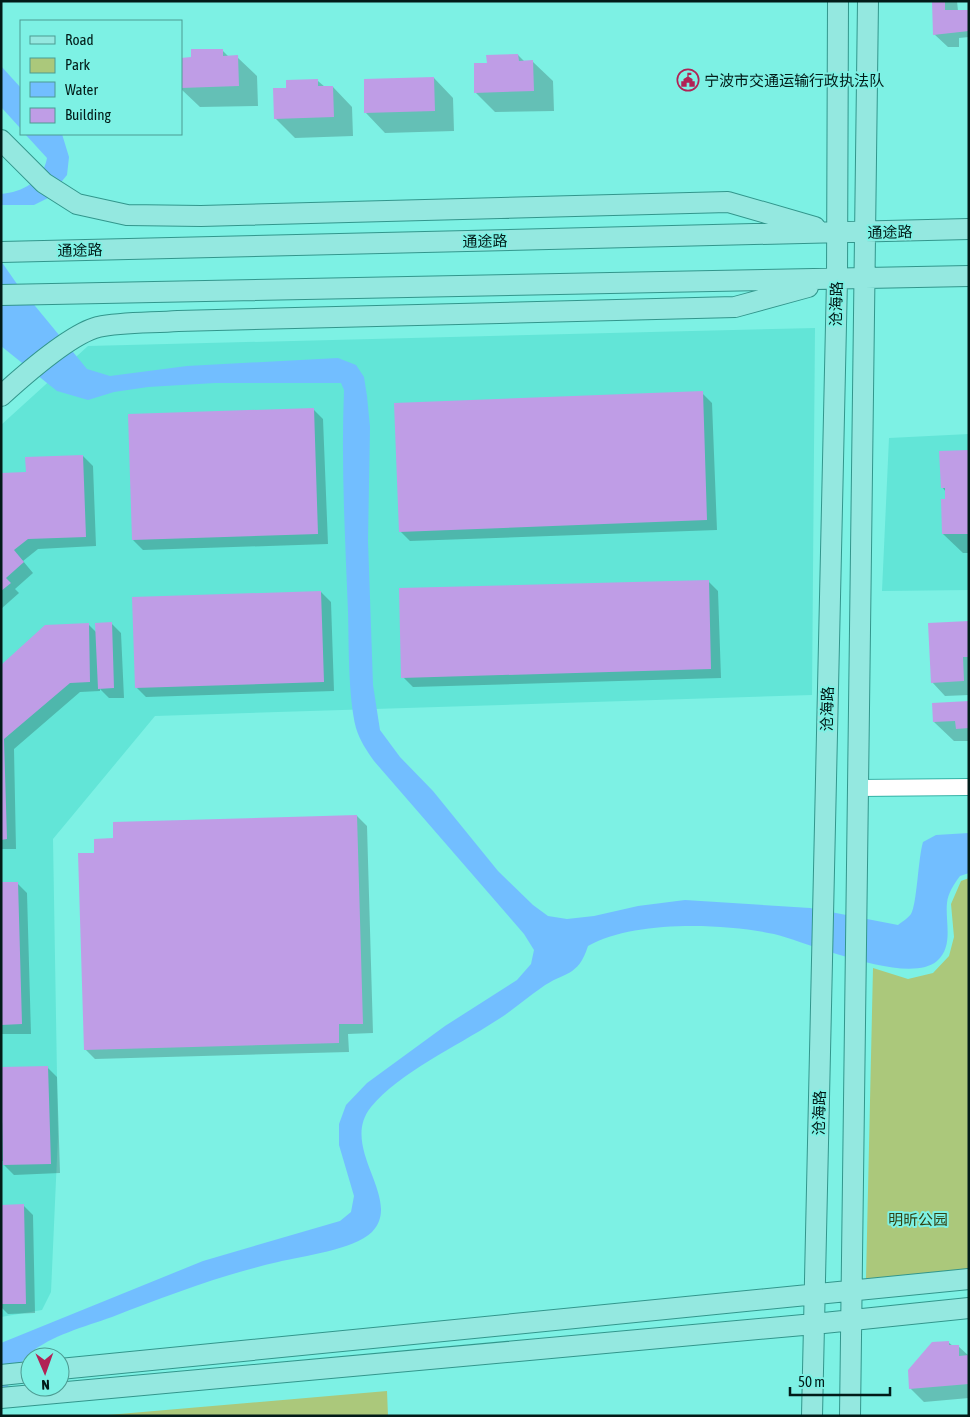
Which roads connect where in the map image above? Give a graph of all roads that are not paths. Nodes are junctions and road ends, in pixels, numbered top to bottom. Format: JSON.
{"nodes":[{"id":1,"x":838,"y":1,"type":"edge"},
{"id":2,"x":868,"y":1,"type":"edge"},
{"id":3,"x":1,"y":140,"type":"edge"},
{"id":4,"x":969,"y":230,"type":"edge"},
{"id":5,"x":836,"y":232,"type":"junction"},
{"id":6,"x":865,"y":232,"type":"junction"},
{"id":7,"x":3,"y":252,"type":"edge"},
{"id":8,"x":969,"y":276,"type":"edge"},
{"id":9,"x":864,"y":278,"type":"junction"},
{"id":10,"x":837,"y":279,"type":"junction"},
{"id":11,"x":411,"y":287,"type":"junction"},
{"id":12,"x":1,"y":295,"type":"edge"},
{"id":13,"x":515,"y":313,"type":"junction"},
{"id":14,"x":1,"y":396,"type":"edge"},
{"id":15,"x":969,"y":787,"type":"edge"},
{"id":16,"x":858,"y":788,"type":"junction"},
{"id":17,"x":969,"y":1279,"type":"edge"},
{"id":18,"x":851,"y":1291,"type":"junction"},
{"id":19,"x":815,"y":1293,"type":"junction"},
{"id":20,"x":969,"y":1308,"type":"edge"},
{"id":21,"x":851,"y":1320,"type":"junction"},
{"id":22,"x":814,"y":1324,"type":"junction"},
{"id":23,"x":70,"y":1368,"type":"edge"},
{"id":24,"x":20,"y":1373,"type":"edge"},
{"id":25,"x":1,"y":1375,"type":"edge"},
{"id":26,"x":1,"y":1398,"type":"edge"},
{"id":27,"x":812,"y":1416,"type":"edge"},
{"id":28,"x":850,"y":1416,"type":"edge"}],
"edges":[{"from":1,"to":5,"type":"main road","name":"沧海路"},
{"from":2,"to":6,"type":"main road","name":"沧海路"},
{"from":3,"to":5,"type":"main road"},
{"from":4,"to":6,"type":"main road","name":"通途路"},
{"from":5,"to":6,"type":"main road","name":"通途路"},
{"from":5,"to":7,"type":"main road","name":"通途路"},
{"from":5,"to":10,"type":"main road","name":"沧海路"},
{"from":6,"to":9,"type":"main road","name":"沧海路"},
{"from":8,"to":9,"type":"main road"},
{"from":9,"to":10,"type":"main road"},
{"from":9,"to":16,"type":"main road","name":"沧海路"},
{"from":10,"to":11,"type":"main road"},
{"from":10,"to":13,"type":"main road"},
{"from":10,"to":19,"type":"main road","name":"沧海路"},
{"from":11,"to":12,"type":"main road"},
{"from":11,"to":13,"type":"main road"},
{"from":13,"to":14,"type":"main road"},
{"from":15,"to":16,"type":"street"},
{"from":16,"to":18,"type":"main road","name":"沧海路"},
{"from":17,"to":18,"type":"main road"},
{"from":18,"to":19,"type":"main road"},
{"from":18,"to":21,"type":"main road","name":"沧海路"},
{"from":19,"to":22,"type":"main road","name":"沧海路"},
{"from":19,"to":23,"type":"main road"},
{"from":20,"to":21,"type":"main road"},
{"from":21,"to":22,"type":"main road"},
{"from":21,"to":28,"type":"main road","name":"沧海路"},
{"from":22,"to":26,"type":"main road"},
{"from":22,"to":27,"type":"main road","name":"沧海路"},
{"from":24,"to":25,"type":"main road"}]}
